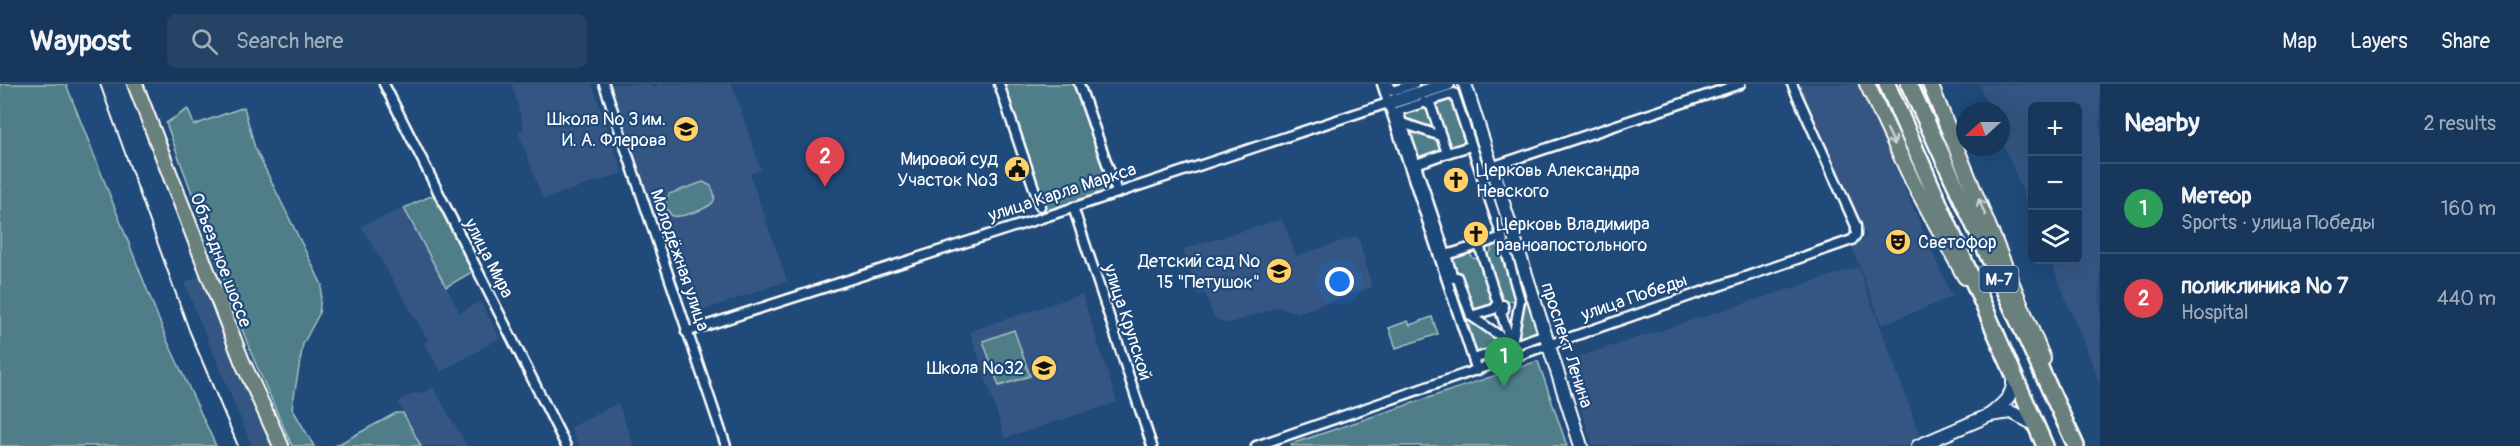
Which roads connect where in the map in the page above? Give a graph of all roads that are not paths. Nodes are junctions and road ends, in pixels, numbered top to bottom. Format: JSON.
{"nodes":[{"id":1,"x":135,"y":84,"type":"edge"},
{"id":2,"x":384,"y":84,"type":"edge"},
{"id":3,"x":604,"y":84,"type":"edge"},
{"id":4,"x":999,"y":84,"type":"edge"},
{"id":5,"x":1079,"y":84,"type":"edge"},
{"id":6,"x":1382,"y":84,"type":"edge"},
{"id":7,"x":1389,"y":84,"type":"edge"},
{"id":8,"x":1414,"y":84,"type":"edge"},
{"id":9,"x":1448,"y":84,"type":"edge"},
{"id":10,"x":1465,"y":84,"type":"edge"},
{"id":11,"x":1740,"y":84,"type":"edge"},
{"id":12,"x":1792,"y":84,"type":"edge"},
{"id":13,"x":1867,"y":84,"type":"edge"},
{"id":14,"x":1887,"y":84,"type":"edge"},
{"id":15,"x":1909,"y":84,"type":"edge"},
{"id":16,"x":1930,"y":84,"type":"edge"},
{"id":17,"x":1388,"y":103,"type":"junction"},
{"id":18,"x":1430,"y":103,"type":"junction"},
{"id":19,"x":1402,"y":123,"type":"junction"},
{"id":20,"x":1441,"y":136,"type":"junction"},
{"id":21,"x":1471,"y":146,"type":"junction"},
{"id":22,"x":1447,"y":153,"type":"junction"},
{"id":23,"x":1416,"y":164,"type":"junction"},
{"id":24,"x":1491,"y":167,"type":"junction"},
{"id":25,"x":1117,"y":192,"type":"junction"},
{"id":26,"x":1040,"y":206,"type":"dead end"},
{"id":27,"x":1073,"y":207,"type":"junction"},
{"id":28,"x":1502,"y":237,"type":"junction"},
{"id":29,"x":1491,"y":241,"type":"junction"},
{"id":30,"x":1479,"y":245,"type":"junction"},
{"id":31,"x":1466,"y":249,"type":"junction"},
{"id":32,"x":1446,"y":255,"type":"junction"},
{"id":33,"x":1483,"y":258,"type":"junction"},
{"id":34,"x":1520,"y":300,"type":"junction"},
{"id":35,"x":1499,"y":308,"type":"junction"},
{"id":36,"x":1471,"y":316,"type":"junction"},
{"id":37,"x":686,"y":332,"type":"junction"},
{"id":38,"x":1994,"y":332,"type":"junction"},
{"id":39,"x":1544,"y":340,"type":"junction"},
{"id":40,"x":1512,"y":345,"type":"junction"},
{"id":41,"x":1477,"y":358,"type":"dead end"},
{"id":42,"x":1477,"y":371,"type":"junction"},
{"id":43,"x":2012,"y":373,"type":"junction"},
{"id":44,"x":2055,"y":399,"type":"junction"},
{"id":45,"x":1990,"y":415,"type":"junction"},
{"id":46,"x":2036,"y":425,"type":"junction"},
{"id":47,"x":281,"y":446,"type":"edge"},
{"id":48,"x":566,"y":446,"type":"edge"},
{"id":49,"x":726,"y":446,"type":"edge"},
{"id":50,"x":1152,"y":446,"type":"edge"},
{"id":51,"x":1256,"y":446,"type":"edge"},
{"id":52,"x":1581,"y":446,"type":"edge"},
{"id":53,"x":1918,"y":446,"type":"edge"},
{"id":54,"x":2045,"y":446,"type":"edge"},
{"id":55,"x":2076,"y":446,"type":"edge"}],
"edges":[{"from":1,"to":47,"type":"main road","name":"Объездное шоссе"},
{"from":2,"to":48,"type":"street","name":"улица Мира"},
{"from":3,"to":37,"type":"street","name":"Молодёжная улица"},
{"from":4,"to":26,"type":"street"},
{"from":5,"to":25,"type":"street"},
{"from":6,"to":17,"type":"street"},
{"from":7,"to":8,"type":"street"},
{"from":9,"to":17,"type":"street","name":"улица Карла Маркса"},
{"from":10,"to":24,"type":"street","name":"проспект Ленина"},
{"from":11,"to":24,"type":"street"},
{"from":12,"to":39,"type":"street","name":"улица Победы"},
{"from":13,"to":38,"type":"main road","one_way":true},
{"from":14,"to":38,"type":"highway","number":"М-7"},
{"from":15,"to":44,"type":"highway","number":"М-7"},
{"from":44,"to":16,"type":"main road","one_way":true},
{"from":17,"to":25,"type":"street","name":"улица Карла Маркса"},
{"from":17,"to":42,"type":"street"},
{"from":18,"to":19,"type":"street"},
{"from":18,"to":20,"type":"street"},
{"from":18,"to":21,"type":"street"},
{"from":19,"to":20,"type":"street"},
{"from":19,"to":23,"type":"street"},
{"from":20,"to":22,"type":"street"},
{"from":21,"to":22,"type":"street"},
{"from":21,"to":28,"type":"street"},
{"from":22,"to":23,"type":"street"},
{"from":23,"to":32,"type":"street"},
{"from":24,"to":39,"type":"street","name":"проспект Ленина"},
{"from":25,"to":27,"type":"street","name":"улица Карла Маркса"},
{"from":27,"to":37,"type":"street","name":"улица Карла Маркса"},
{"from":27,"to":50,"type":"street","name":"улица Крупской"},
{"from":28,"to":29,"type":"street"},
{"from":28,"to":34,"type":"street"},
{"from":29,"to":30,"type":"street"},
{"from":29,"to":33,"type":"street"},
{"from":30,"to":31,"type":"street"},
{"from":30,"to":33,"type":"street"},
{"from":31,"to":32,"type":"street"},
{"from":31,"to":33,"type":"street"},
{"from":32,"to":36,"type":"street"},
{"from":33,"to":35,"type":"street"},
{"from":34,"to":35,"type":"street"},
{"from":34,"to":40,"type":"street"},
{"from":35,"to":36,"type":"street"},
{"from":35,"to":40,"type":"street"},
{"from":36,"to":40,"type":"street"},
{"from":37,"to":49,"type":"street","name":"Молодёжная улица"},
{"from":38,"to":43,"type":"highway","number":"М-7"},
{"from":39,"to":40,"type":"street"},
{"from":39,"to":42,"type":"street","name":"улица Победы"},
{"from":39,"to":52,"type":"street","name":"проспект Ленина"},
{"from":40,"to":41,"type":"street"},
{"from":42,"to":51,"type":"street","name":"улица Победы"},
{"from":43,"to":45,"type":"street"},
{"from":43,"to":46,"type":"highway","number":"М-7"},
{"from":44,"to":55,"type":"highway","number":"М-7"},
{"from":45,"to":46,"type":"street"},
{"from":45,"to":53,"type":"street"},
{"from":46,"to":54,"type":"highway","number":"М-7"}]}
